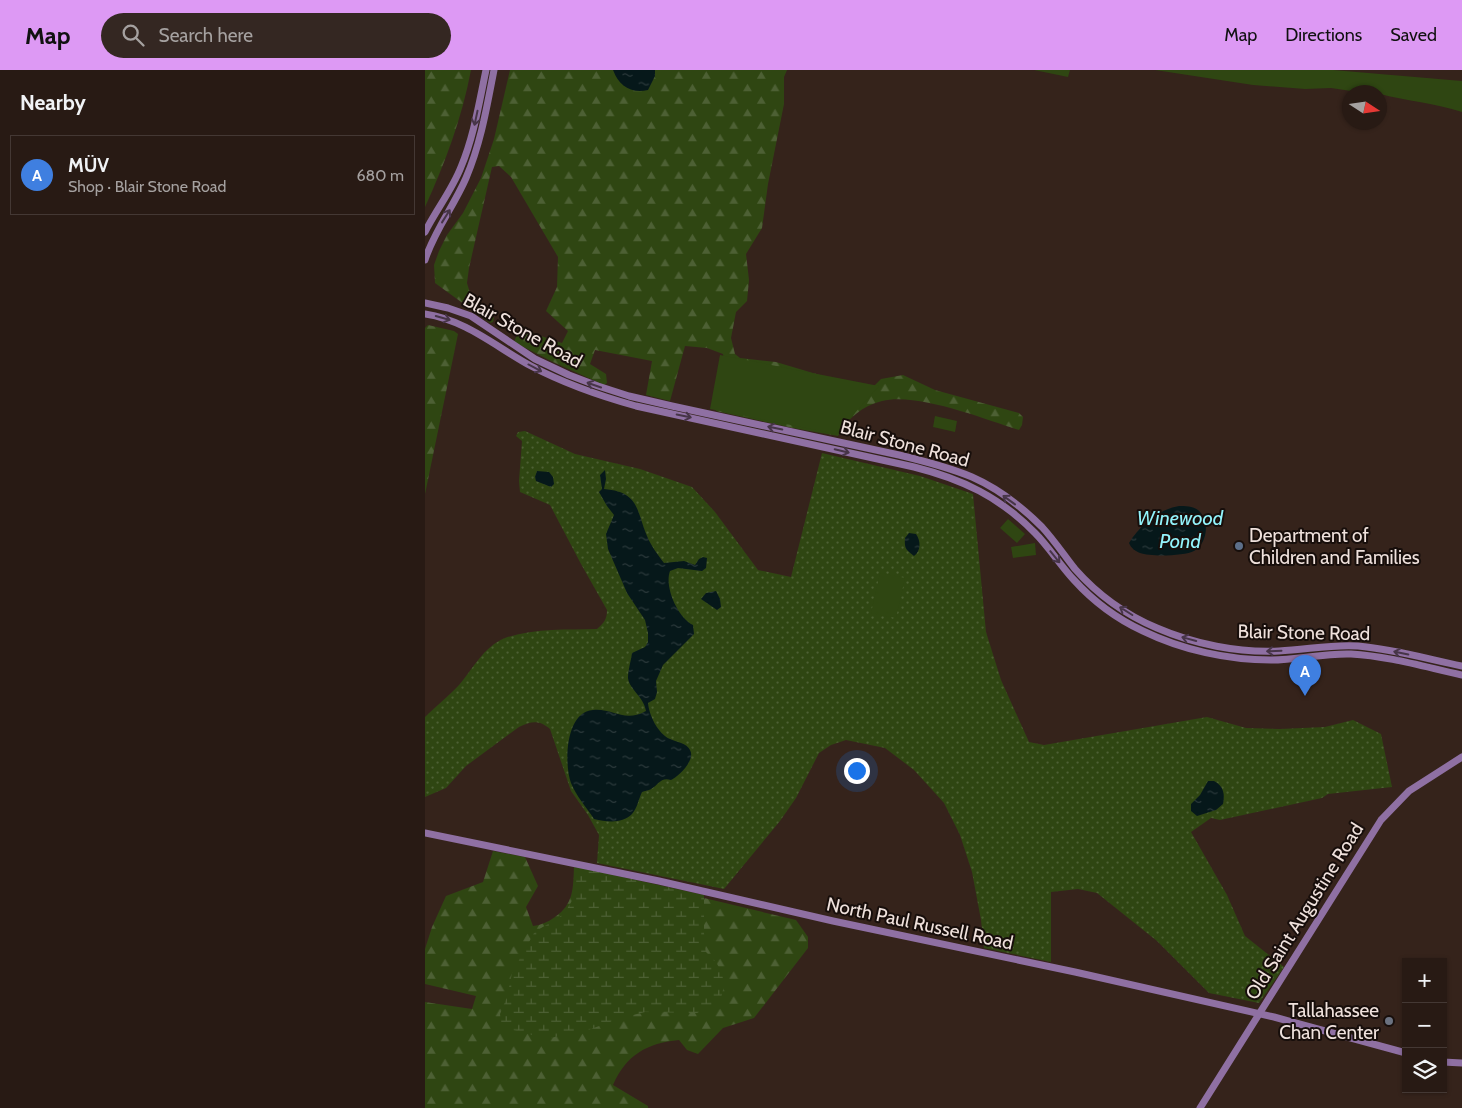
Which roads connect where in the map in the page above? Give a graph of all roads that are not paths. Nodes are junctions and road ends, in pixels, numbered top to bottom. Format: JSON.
{"nodes":[{"id":1,"x":486,"y":70,"type":"edge"},
{"id":2,"x":494,"y":70,"type":"edge"},
{"id":3,"x":425,"y":232,"type":"edge"},
{"id":4,"x":425,"y":260,"type":"edge"},
{"id":5,"x":425,"y":296,"type":"edge"},
{"id":6,"x":425,"y":303,"type":"edge"},
{"id":7,"x":443,"y":306,"type":"junction"},
{"id":8,"x":425,"y":314,"type":"edge"},
{"id":9,"x":1042,"y":528,"type":"junction"},
{"id":10,"x":1036,"y":534,"type":"junction"},
{"id":11,"x":1107,"y":599,"type":"junction"},
{"id":12,"x":1101,"y":605,"type":"junction"},
{"id":13,"x":1169,"y":633,"type":"junction"},
{"id":14,"x":1166,"y":641,"type":"junction"},
{"id":15,"x":1340,"y":646,"type":"junction"},
{"id":16,"x":1241,"y":650,"type":"junction"},
{"id":17,"x":1340,"y":654,"type":"junction"},
{"id":18,"x":1240,"y":658,"type":"junction"},
{"id":19,"x":1425,"y":658,"type":"junction"},
{"id":20,"x":1462,"y":666,"type":"edge"},
{"id":21,"x":1423,"y":667,"type":"junction"},
{"id":22,"x":1462,"y":675,"type":"edge"},
{"id":23,"x":1462,"y":756,"type":"edge"},
{"id":24,"x":425,"y":832,"type":"edge"},
{"id":25,"x":1259,"y":1014,"type":"junction"},
{"id":26,"x":1402,"y":1052,"type":"edge"},
{"id":27,"x":1447,"y":1062,"type":"edge"},
{"id":28,"x":1462,"y":1063,"type":"edge"},
{"id":29,"x":1200,"y":1108,"type":"edge"}],
"edges":[{"from":1,"to":3,"type":"main road","one_way":true},
{"from":4,"to":2,"type":"main road","one_way":true},
{"from":5,"to":7,"type":"main road"},
{"from":6,"to":7,"type":"main road","name":"Blair Stone Road"},
{"from":9,"to":7,"type":"main road","name":"Blair Stone Road","one_way":true},
{"from":8,"to":10,"type":"main road","name":"Blair Stone Road","one_way":true},
{"from":9,"to":10,"type":"main road"},
{"from":9,"to":11,"type":"main road","name":"Blair Stone Road"},
{"from":10,"to":12,"type":"main road","name":"Blair Stone Road","one_way":true},
{"from":11,"to":12,"type":"main road"},
{"from":13,"to":11,"type":"main road","name":"Blair Stone Road","one_way":true},
{"from":12,"to":14,"type":"main road","name":"Blair Stone Road"},
{"from":13,"to":14,"type":"main road"},
{"from":16,"to":13,"type":"main road","name":"Blair Stone Road","one_way":true},
{"from":14,"to":18,"type":"main road","name":"Blair Stone Road"},
{"from":15,"to":16,"type":"main road","name":"Blair Stone Road","one_way":true},
{"from":15,"to":17,"type":"main road"},
{"from":19,"to":15,"type":"main road","name":"Blair Stone Road","one_way":true},
{"from":16,"to":18,"type":"main road"},
{"from":17,"to":18,"type":"main road","name":"Blair Stone Road"},
{"from":17,"to":21,"type":"main road","name":"Blair Stone Road"},
{"from":19,"to":20,"type":"main road","name":"Blair Stone Road"},
{"from":19,"to":21,"type":"main road"},
{"from":21,"to":22,"type":"main road","name":"Blair Stone Road"},
{"from":23,"to":25,"type":"main road","name":"Old Saint Augustine Road"},
{"from":24,"to":25,"type":"main road","name":"North Paul Russell Road"},
{"from":25,"to":26,"type":"main road","name":"North Paul Russell Road"},
{"from":25,"to":29,"type":"main road","name":"Old Saint Augustine Road"},
{"from":27,"to":28,"type":"main road"}]}
